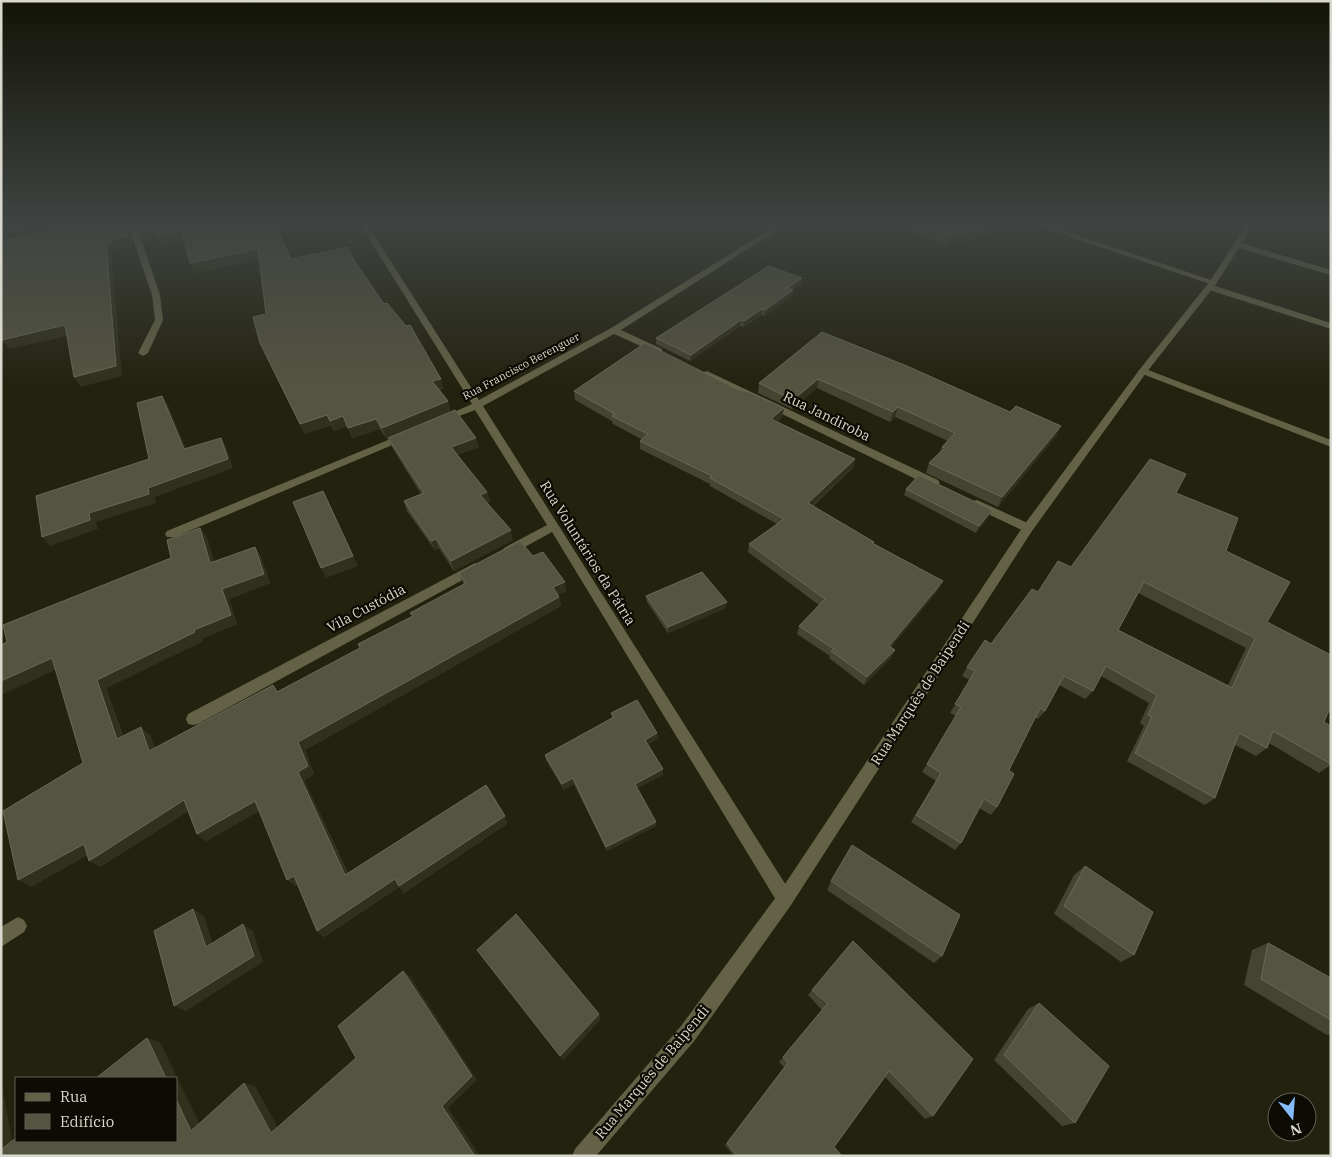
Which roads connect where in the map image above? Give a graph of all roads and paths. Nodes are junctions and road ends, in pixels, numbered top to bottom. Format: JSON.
{"nodes":[{"id":1,"x":150,"y":278,"type":"edge"},
{"id":2,"x":397,"y":278,"type":"edge"},
{"id":3,"x":697,"y":278,"type":"edge"},
{"id":4,"x":1193,"y":278,"type":"edge"},
{"id":5,"x":1215,"y":278,"type":"edge"},
{"id":6,"x":1211,"y":284,"type":"junction"},
{"id":7,"x":1331,"y":326,"type":"edge"},
{"id":8,"x":614,"y":330,"type":"junction"},
{"id":9,"x":143,"y":353,"type":"dead end"},
{"id":10,"x":668,"y":356,"type":"edge"},
{"id":11,"x":695,"y":368,"type":"edge"},
{"id":12,"x":1143,"y":371,"type":"junction"},
{"id":13,"x":478,"y":405,"type":"junction"},
{"id":14,"x":434,"y":423,"type":"edge"},
{"id":15,"x":417,"y":430,"type":"edge"},
{"id":16,"x":1331,"y":444,"type":"edge"},
{"id":17,"x":947,"y":489,"type":"edge"},
{"id":18,"x":965,"y":498,"type":"edge"},
{"id":19,"x":554,"y":526,"type":"junction"},
{"id":20,"x":1028,"y":528,"type":"junction"},
{"id":21,"x":171,"y":534,"type":"dead end"},
{"id":22,"x":193,"y":719,"type":"dead end"},
{"id":23,"x":785,"y":899,"type":"junction"},
{"id":24,"x":18,"y":926,"type":"dead end"},
{"id":25,"x":1,"y":938,"type":"edge"},
{"id":26,"x":582,"y":1156,"type":"edge"}],
"edges":[{"from":1,"to":9,"type":"street"},
{"from":2,"to":13,"type":"street","name":"Rua Voluntários da Pátria"},
{"from":3,"to":8,"type":"street","name":"Rua Francisco Berenguer"},
{"from":4,"to":6,"type":"street"},
{"from":5,"to":6,"type":"street","name":"Rua Marquês de Baipendi"},
{"from":6,"to":7,"type":"street"},
{"from":6,"to":12,"type":"street","name":"Rua Marquês de Baipendi"},
{"from":8,"to":10,"type":"street"},
{"from":8,"to":13,"type":"street","name":"Rua Francisco Berenguer"},
{"from":11,"to":17,"type":"street","name":"Rua Jandiroba"},
{"from":12,"to":16,"type":"street"},
{"from":12,"to":20,"type":"street","name":"Rua Marquês de Baipendi"},
{"from":13,"to":14,"type":"street","name":"Rua Francisco Berenguer"},
{"from":13,"to":19,"type":"street","name":"Rua Voluntários da Pátria"},
{"from":15,"to":21,"type":"street"},
{"from":18,"to":20,"type":"street"},
{"from":19,"to":22,"type":"street","name":"Vila Custódia"},
{"from":19,"to":23,"type":"street","name":"Rua Voluntários da Pátria"},
{"from":20,"to":23,"type":"street","name":"Rua Marquês de Baipendi"},
{"from":23,"to":26,"type":"street","name":"Rua Marquês de Baipendi"},
{"from":24,"to":25,"type":"street"}]}
